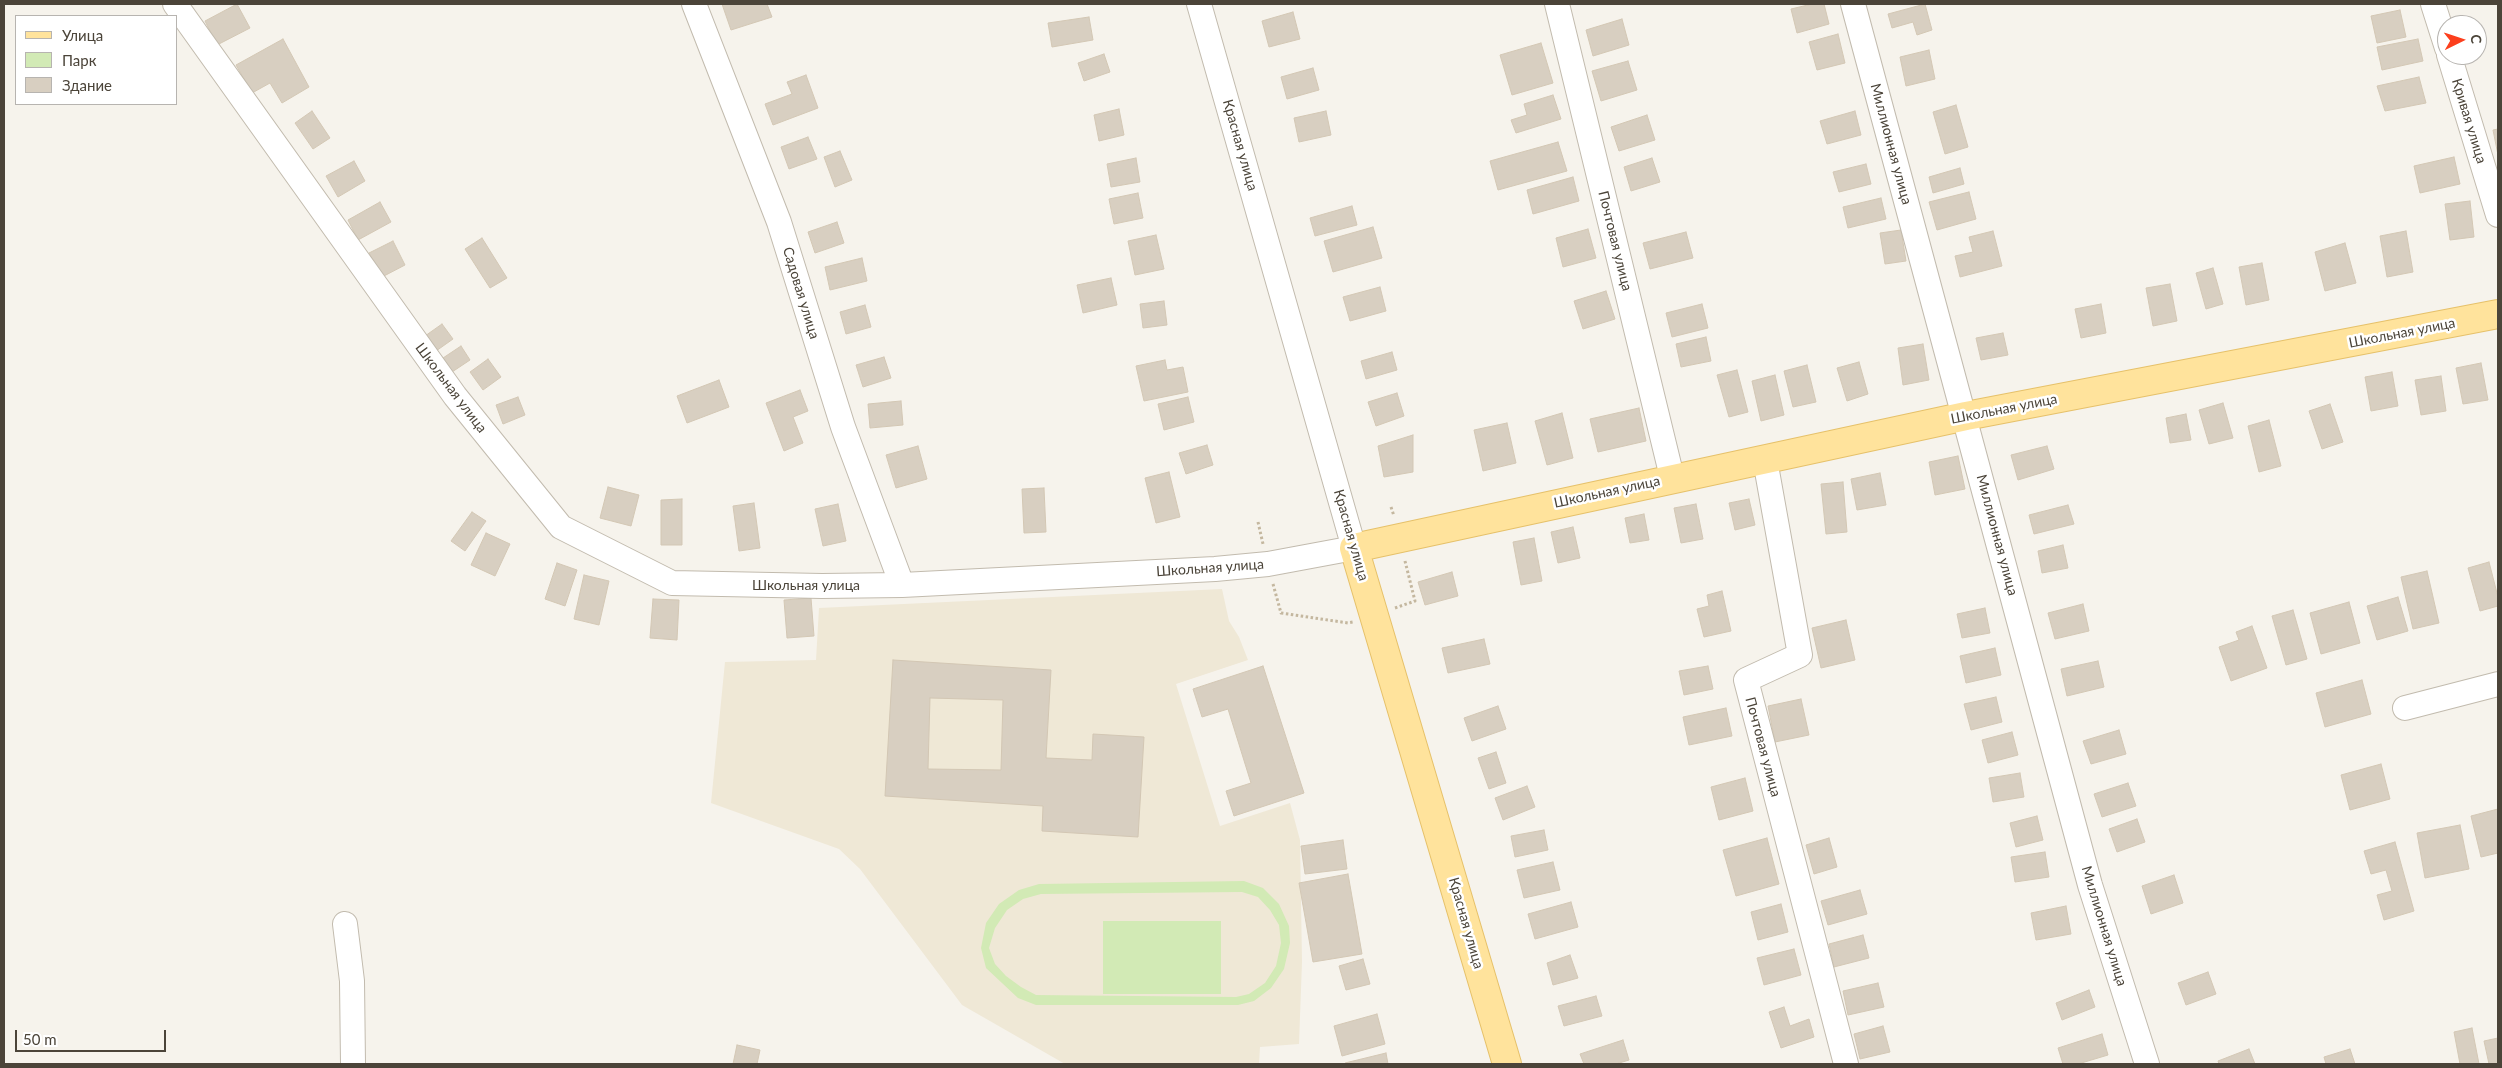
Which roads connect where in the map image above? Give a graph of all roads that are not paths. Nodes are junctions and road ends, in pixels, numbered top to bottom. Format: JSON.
{"nodes":[{"id":1,"x":175,"y":4,"type":"edge"},
{"id":2,"x":694,"y":4,"type":"edge"},
{"id":3,"x":1199,"y":4,"type":"edge"},
{"id":4,"x":1557,"y":4,"type":"edge"},
{"id":5,"x":1853,"y":4,"type":"edge"},
{"id":6,"x":2433,"y":4,"type":"edge"},
{"id":7,"x":2437,"y":17,"type":"edge"},
{"id":8,"x":2452,"y":65,"type":"edge"},
{"id":9,"x":2498,"y":215,"type":"edge"},
{"id":10,"x":2498,"y":314,"type":"edge"},
{"id":11,"x":1966,"y":416,"type":"junction"},
{"id":12,"x":1765,"y":460,"type":"junction"},
{"id":13,"x":1672,"y":477,"type":"junction"},
{"id":14,"x":1354,"y":548,"type":"junction"},
{"id":15,"x":902,"y":585,"type":"junction"},
{"id":16,"x":2498,"y":684,"type":"edge"},
{"id":17,"x":2404,"y":708,"type":"dead end"},
{"id":18,"x":345,"y":924,"type":"dead end"},
{"id":19,"x":353,"y":1064,"type":"edge"},
{"id":20,"x":1507,"y":1064,"type":"edge"},
{"id":21,"x":1846,"y":1064,"type":"edge"},
{"id":22,"x":2146,"y":1064,"type":"edge"}],
"edges":[{"from":1,"to":15,"type":"street","name":"Школьная улица"},
{"from":2,"to":15,"type":"street","name":"Садовая улица"},
{"from":3,"to":14,"type":"street","name":"Красная улица"},
{"from":4,"to":13,"type":"street","name":"Почтовая улица"},
{"from":5,"to":11,"type":"street","name":"Миллионная улица"},
{"from":6,"to":7,"type":"street"},
{"from":8,"to":9,"type":"street","name":"Кривая улица"},
{"from":10,"to":11,"type":"main road","name":"Школьная улица"},
{"from":11,"to":12,"type":"main road","name":"Школьная улица"},
{"from":11,"to":22,"type":"street","name":"Миллионная улица"},
{"from":12,"to":13,"type":"main road","name":"Школьная улица"},
{"from":12,"to":21,"type":"street","name":"Почтовая улица"},
{"from":13,"to":14,"type":"main road","name":"Школьная улица"},
{"from":14,"to":15,"type":"street","name":"Школьная улица"},
{"from":14,"to":20,"type":"main road","name":"Красная улица"},
{"from":16,"to":17,"type":"street"},
{"from":18,"to":19,"type":"street"}]}
